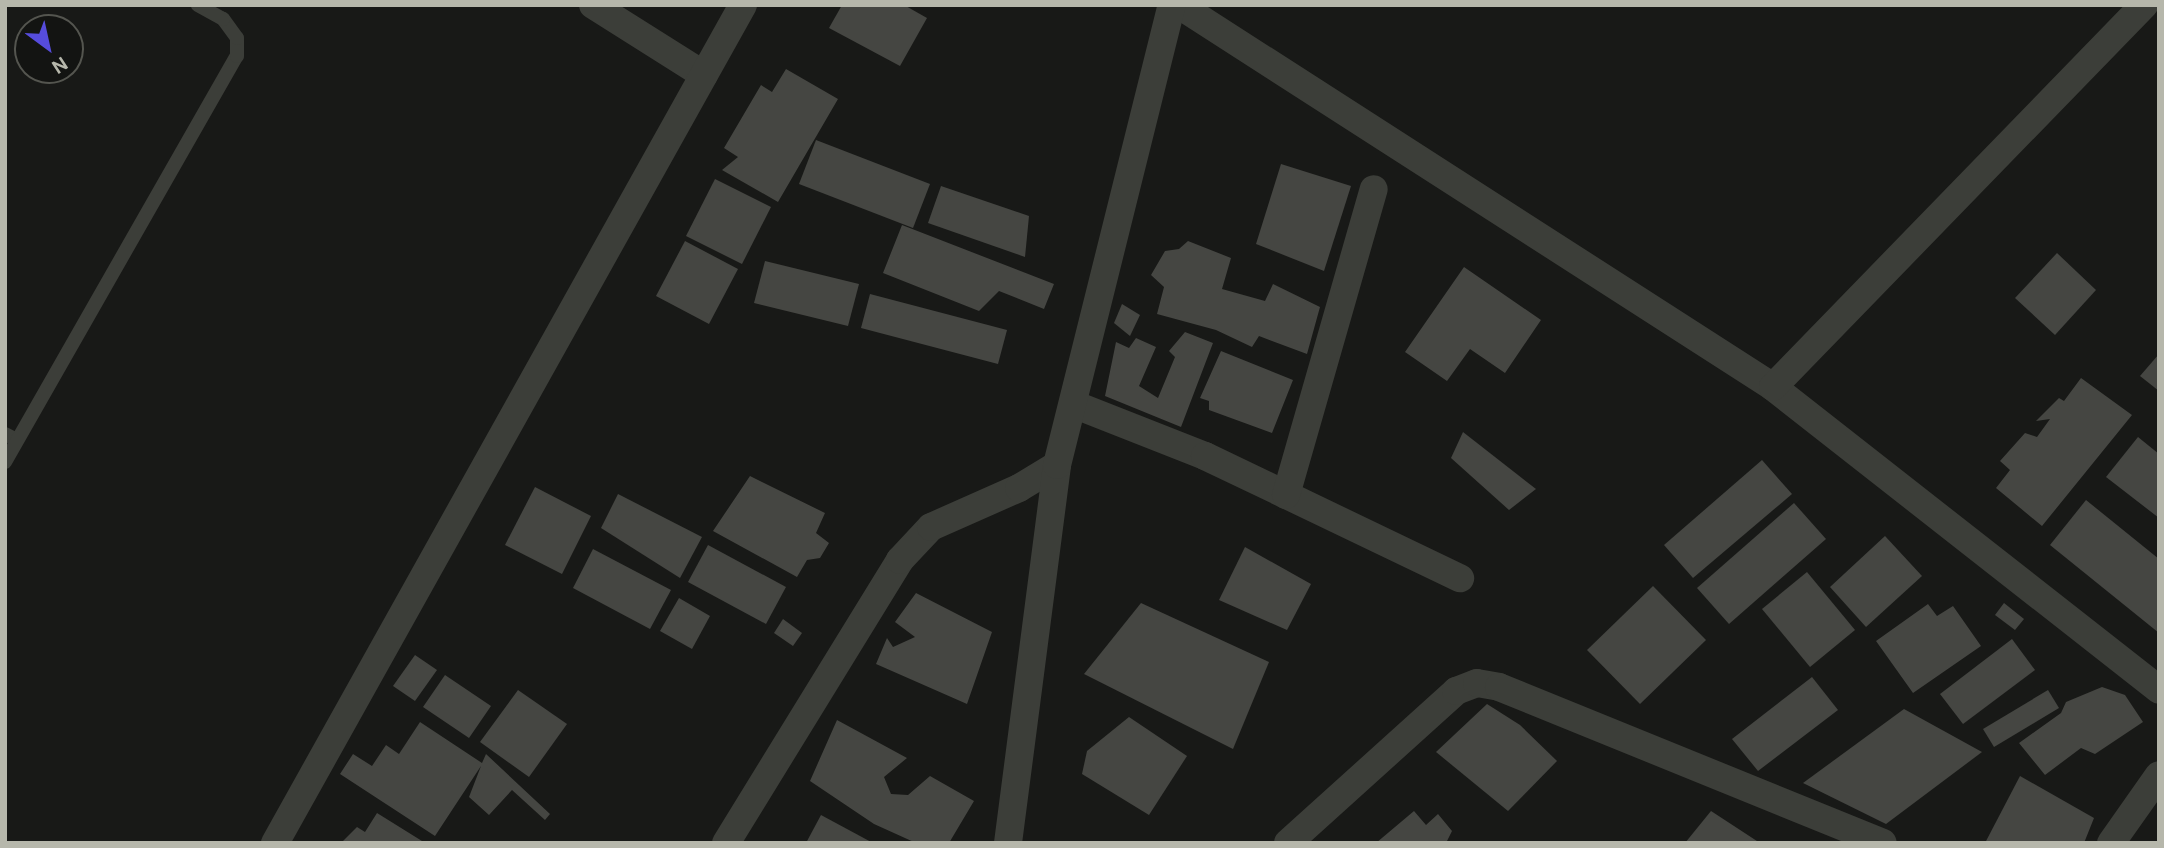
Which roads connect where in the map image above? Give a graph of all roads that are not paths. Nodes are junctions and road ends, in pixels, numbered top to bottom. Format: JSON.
{"nodes":[{"id":1,"x":198,"y":5,"type":"edge"},
{"id":2,"x":593,"y":5,"type":"edge"},
{"id":3,"x":743,"y":5,"type":"edge"},
{"id":4,"x":1172,"y":5,"type":"edge"},
{"id":5,"x":1179,"y":5,"type":"edge"},
{"id":6,"x":2144,"y":5,"type":"edge"},
{"id":7,"x":704,"y":75,"type":"junction"},
{"id":8,"x":1374,"y":189,"type":"dead end"},
{"id":9,"x":1773,"y":387,"type":"junction"},
{"id":10,"x":1073,"y":404,"type":"junction"},
{"id":11,"x":11,"y":437,"type":"edge"},
{"id":12,"x":5,"y":462,"type":"edge"},
{"id":13,"x":1057,"y":465,"type":"junction"},
{"id":14,"x":1286,"y":495,"type":"junction"},
{"id":15,"x":1460,"y":578,"type":"dead end"},
{"id":16,"x":2159,"y":690,"type":"edge"},
{"id":17,"x":2159,"y":775,"type":"edge"},
{"id":18,"x":1878,"y":842,"type":"edge"},
{"id":19,"x":275,"y":843,"type":"edge"},
{"id":20,"x":726,"y":843,"type":"edge"},
{"id":21,"x":1008,"y":843,"type":"edge"},
{"id":22,"x":1288,"y":843,"type":"edge"},
{"id":23,"x":2111,"y":843,"type":"edge"}],
"edges":[{"from":1,"to":11,"type":"lane"},
{"from":2,"to":7,"type":"street"},
{"from":3,"to":7,"type":"street"},
{"from":4,"to":10,"type":"street"},
{"from":5,"to":9,"type":"street"},
{"from":6,"to":9,"type":"street"},
{"from":7,"to":19,"type":"street"},
{"from":8,"to":14,"type":"street"},
{"from":9,"to":16,"type":"street"},
{"from":10,"to":13,"type":"street"},
{"from":10,"to":14,"type":"street"},
{"from":11,"to":12,"type":"lane"},
{"from":13,"to":20,"type":"street"},
{"from":13,"to":21,"type":"street"},
{"from":14,"to":15,"type":"street"},
{"from":17,"to":23,"type":"street"},
{"from":18,"to":22,"type":"street"}]}
